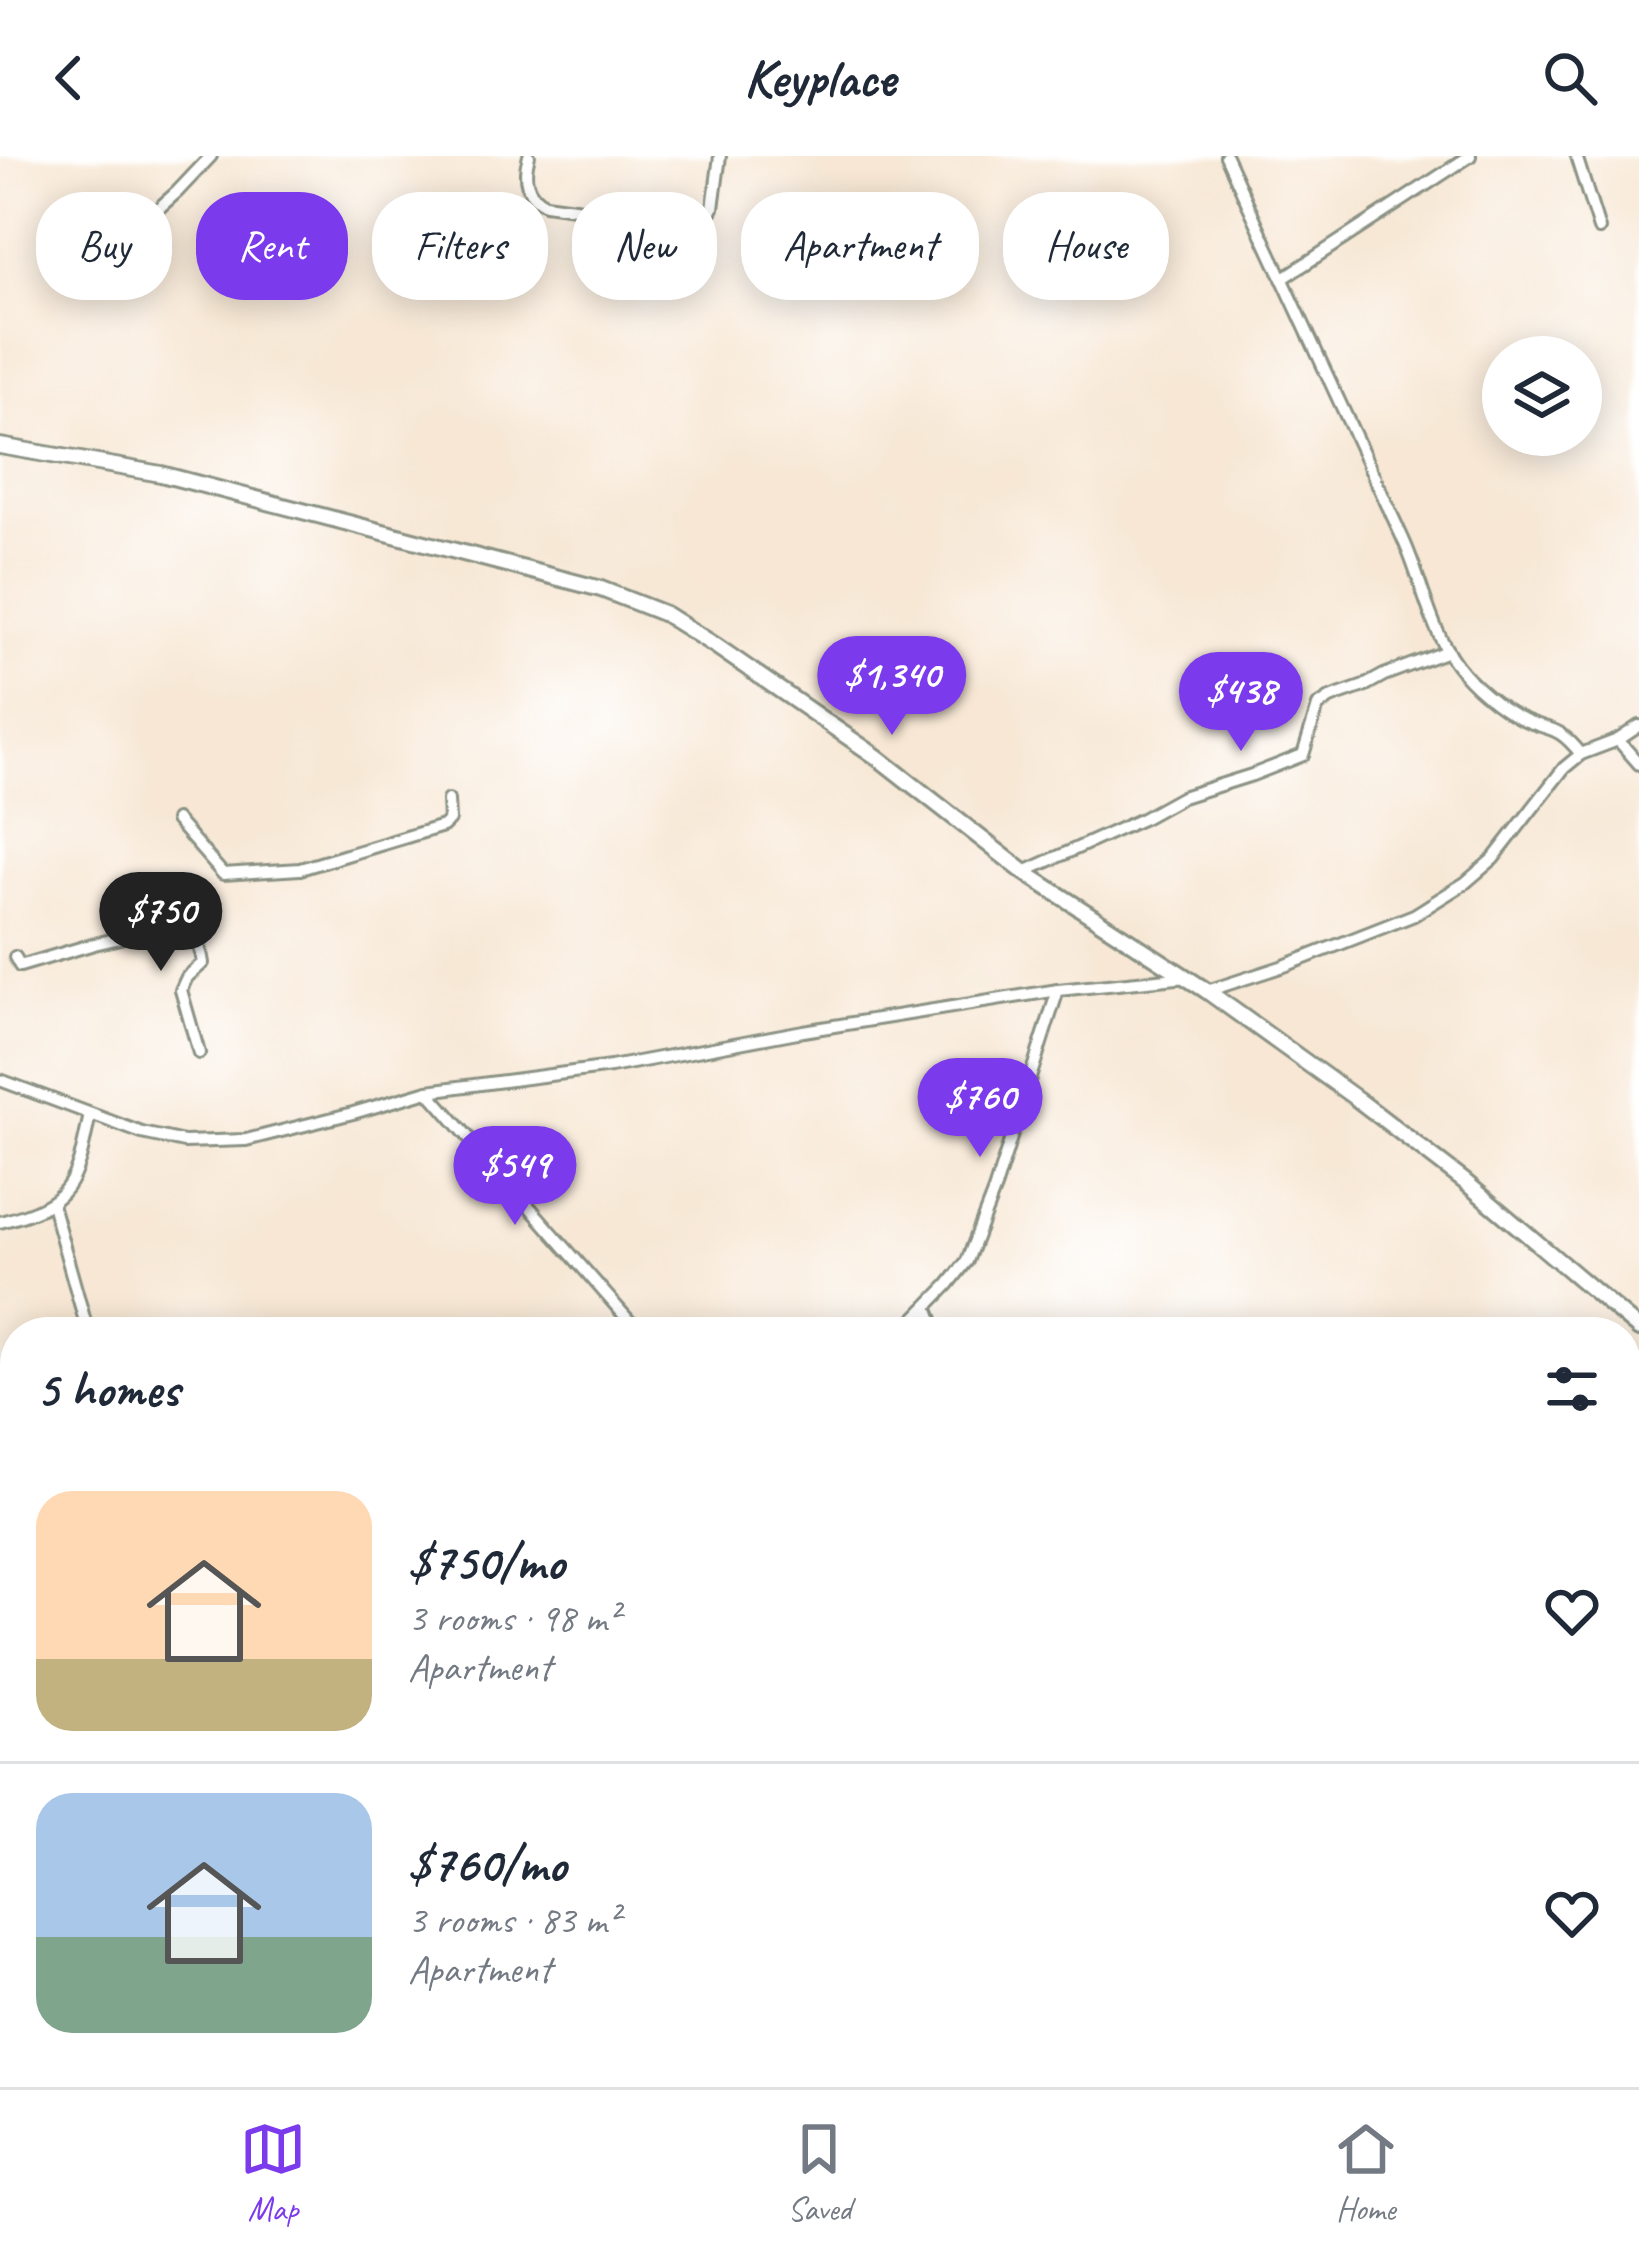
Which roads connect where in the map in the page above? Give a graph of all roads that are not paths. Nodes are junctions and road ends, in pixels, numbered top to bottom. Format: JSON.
{"nodes":[{"id":1,"x":211,"y":156,"type":"edge"},
{"id":2,"x":529,"y":156,"type":"edge"},
{"id":3,"x":720,"y":156,"type":"edge"},
{"id":4,"x":1226,"y":156,"type":"edge"},
{"id":5,"x":1470,"y":156,"type":"edge"},
{"id":6,"x":1576,"y":156,"type":"edge"},
{"id":7,"x":172,"y":196,"type":"edge"},
{"id":8,"x":1599,"y":229,"type":"dead end"},
{"id":9,"x":1282,"y":279,"type":"junction"},
{"id":10,"x":0,"y":446,"type":"edge"},
{"id":11,"x":1448,"y":651,"type":"junction"},
{"id":12,"x":1639,"y":726,"type":"edge"},
{"id":13,"x":1618,"y":740,"type":"junction"},
{"id":14,"x":1581,"y":754,"type":"junction"},
{"id":15,"x":1639,"y":764,"type":"edge"},
{"id":16,"x":448,"y":800,"type":"dead end"},
{"id":17,"x":176,"y":820,"type":"dead end"},
{"id":18,"x":1024,"y":872,"type":"junction"},
{"id":19,"x":158,"y":889,"type":"dead end"},
{"id":20,"x":185,"y":923,"type":"junction"},
{"id":21,"x":15,"y":957,"type":"dead end"},
{"id":22,"x":1186,"y":977,"type":"junction"},
{"id":23,"x":1058,"y":990,"type":"junction"},
{"id":24,"x":1207,"y":991,"type":"junction"},
{"id":25,"x":199,"y":1053,"type":"dead end"},
{"id":26,"x":0,"y":1080,"type":"edge"},
{"id":27,"x":428,"y":1091,"type":"junction"},
{"id":28,"x":90,"y":1114,"type":"junction"},
{"id":29,"x":52,"y":1204,"type":"junction"},
{"id":30,"x":0,"y":1222,"type":"edge"},
{"id":31,"x":927,"y":1307,"type":"junction"},
{"id":32,"x":84,"y":1317,"type":"edge"},
{"id":33,"x":626,"y":1317,"type":"edge"},
{"id":34,"x":917,"y":1317,"type":"edge"},
{"id":35,"x":931,"y":1317,"type":"edge"},
{"id":36,"x":1625,"y":1317,"type":"edge"}],
"edges":[{"from":1,"to":7,"type":"street"},
{"from":2,"to":3,"type":"street"},
{"from":4,"to":9,"type":"street"},
{"from":5,"to":9,"type":"street"},
{"from":6,"to":8,"type":"street"},
{"from":9,"to":11,"type":"street"},
{"from":10,"to":18,"type":"street"},
{"from":11,"to":14,"type":"street"},
{"from":11,"to":18,"type":"street"},
{"from":12,"to":13,"type":"street"},
{"from":13,"to":14,"type":"street"},
{"from":13,"to":15,"type":"street"},
{"from":14,"to":24,"type":"street"},
{"from":16,"to":17,"type":"street"},
{"from":18,"to":22,"type":"street"},
{"from":19,"to":20,"type":"street"},
{"from":20,"to":21,"type":"street"},
{"from":20,"to":25,"type":"street"},
{"from":22,"to":23,"type":"street"},
{"from":22,"to":24,"type":"street"},
{"from":23,"to":27,"type":"street"},
{"from":23,"to":31,"type":"street"},
{"from":24,"to":36,"type":"street"},
{"from":26,"to":28,"type":"street"},
{"from":27,"to":28,"type":"street"},
{"from":27,"to":33,"type":"street"},
{"from":28,"to":29,"type":"street"},
{"from":29,"to":30,"type":"street"},
{"from":29,"to":32,"type":"street"},
{"from":31,"to":34,"type":"street"},
{"from":31,"to":35,"type":"street"}]}
